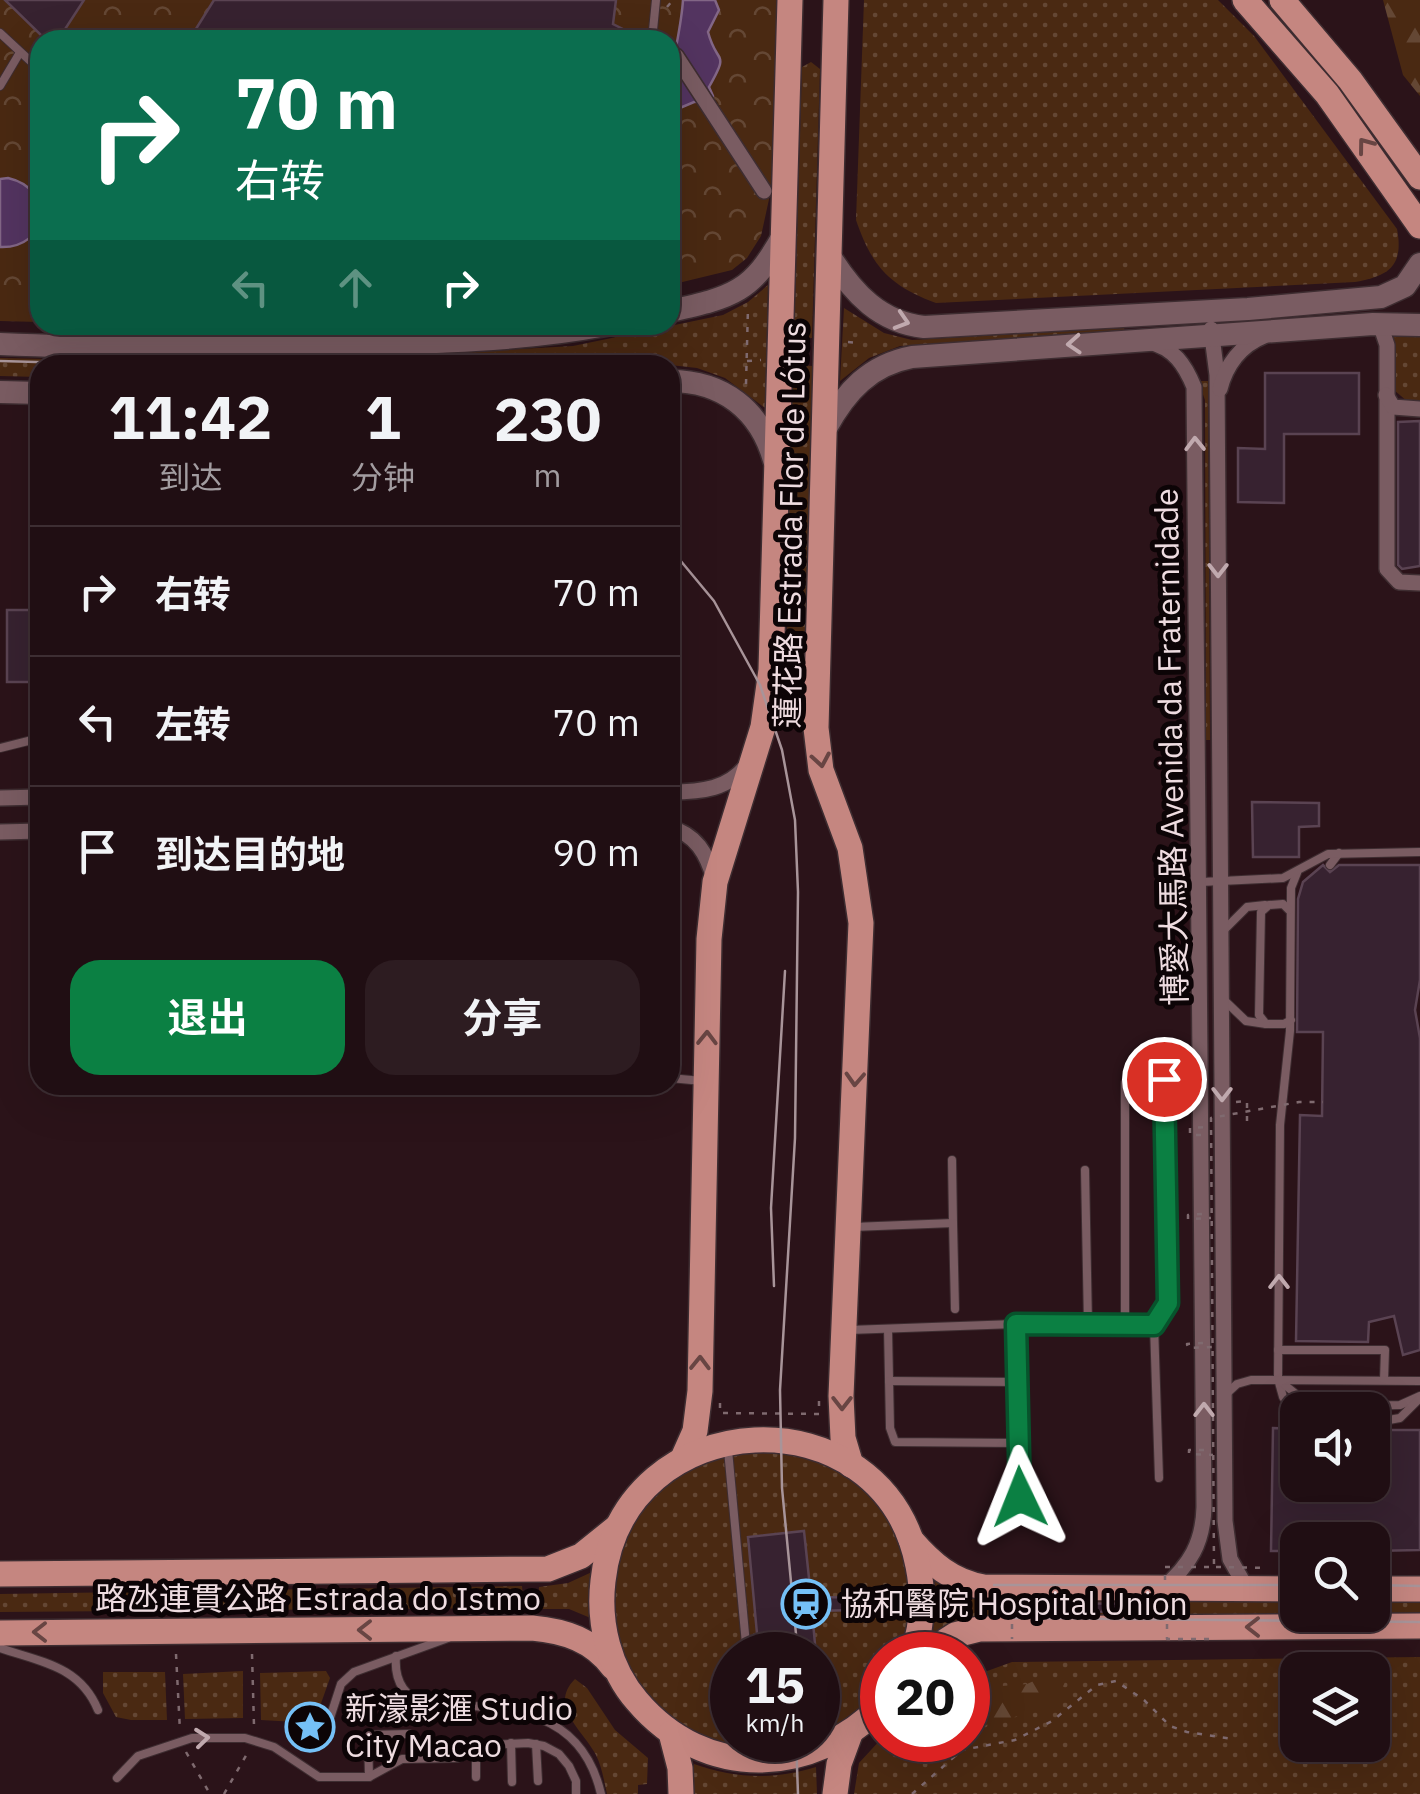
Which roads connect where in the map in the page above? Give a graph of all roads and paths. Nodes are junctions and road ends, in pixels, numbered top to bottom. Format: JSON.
{"nodes":[{"id":1,"x":656,"y":0,"type":"edge"},
{"id":2,"x":1245,"y":0,"type":"edge"},
{"id":3,"x":1282,"y":0,"type":"edge"},
{"id":4,"x":790,"y":7,"type":"edge"},
{"id":5,"x":836,"y":8,"type":"edge"},
{"id":6,"x":653,"y":30,"type":"edge"},
{"id":7,"x":0,"y":33,"type":"edge"},
{"id":8,"x":19,"y":54,"type":"junction"},
{"id":9,"x":789,"y":56,"type":"junction"},
{"id":10,"x":30,"y":62,"type":"edge"},
{"id":11,"x":680,"y":62,"type":"edge"},
{"id":12,"x":834,"y":62,"type":"junction"},
{"id":13,"x":0,"y":86,"type":"edge"},
{"id":14,"x":1420,"y":177,"type":"edge"},
{"id":15,"x":764,"y":191,"type":"dead end"},
{"id":16,"x":1420,"y":226,"type":"edge"},
{"id":17,"x":784,"y":234,"type":"junction"},
{"id":18,"x":831,"y":258,"type":"junction"},
{"id":19,"x":1420,"y":264,"type":"edge"},
{"id":20,"x":741,"y":290,"type":"junction"},
{"id":21,"x":680,"y":309,"type":"edge"},
{"id":22,"x":1209,"y":310,"type":"junction"},
{"id":23,"x":1374,"y":324,"type":"junction"},
{"id":24,"x":1420,"y":324,"type":"edge"},
{"id":25,"x":1276,"y":330,"type":"junction"},
{"id":26,"x":542,"y":335,"type":"edge"},
{"id":27,"x":1212,"y":335,"type":"junction"},
{"id":28,"x":1140,"y":339,"type":"junction"},
{"id":29,"x":828,"y":342,"type":"junction"},
{"id":30,"x":861,"y":343,"type":"dead end"},
{"id":31,"x":0,"y":344,"type":"edge"},
{"id":32,"x":102,"y":355,"type":"edge"},
{"id":33,"x":128,"y":355,"type":"edge"},
{"id":34,"x":747,"y":360,"type":"junction"},
{"id":35,"x":780,"y":360,"type":"junction"},
{"id":36,"x":680,"y":381,"type":"edge"},
{"id":37,"x":0,"y":392,"type":"edge"},
{"id":38,"x":30,"y":393,"type":"edge"},
{"id":39,"x":1386,"y":395,"type":"junction"},
{"id":40,"x":738,"y":402,"type":"junction"},
{"id":41,"x":1217,"y":402,"type":"junction"},
{"id":42,"x":1412,"y":409,"type":"edge"},
{"id":43,"x":826,"y":428,"type":"junction"},
{"id":44,"x":777,"y":473,"type":"junction"},
{"id":45,"x":1420,"y":583,"type":"edge"},
{"id":46,"x":774,"y":622,"type":"junction"},
{"id":47,"x":817,"y":628,"type":"junction"},
{"id":48,"x":30,"y":740,"type":"edge"},
{"id":49,"x":0,"y":748,"type":"edge"},
{"id":50,"x":756,"y":750,"type":"junction"},
{"id":51,"x":680,"y":792,"type":"edge"},
{"id":52,"x":30,"y":797,"type":"edge"},
{"id":53,"x":0,"y":798,"type":"edge"},
{"id":54,"x":680,"y":830,"type":"edge"},
{"id":55,"x":0,"y":832,"type":"edge"},
{"id":56,"x":30,"y":832,"type":"edge"},
{"id":57,"x":1420,"y":852,"type":"edge"},
{"id":58,"x":1339,"y":853,"type":"junction"},
{"id":59,"x":1330,"y":865,"type":"dead end"},
{"id":60,"x":1294,"y":877,"type":"junction"},
{"id":61,"x":1220,"y":880,"type":"junction"},
{"id":62,"x":715,"y":882,"type":"junction"},
{"id":63,"x":1201,"y":882,"type":"junction"},
{"id":64,"x":1303,"y":882,"type":"dead end"},
{"id":65,"x":1270,"y":904,"type":"junction"},
{"id":66,"x":1290,"y":914,"type":"junction"},
{"id":67,"x":1221,"y":936,"type":"junction"},
{"id":68,"x":1201,"y":996,"type":"junction"},
{"id":69,"x":1222,"y":996,"type":"junction"},
{"id":70,"x":1290,"y":1020,"type":"junction"},
{"id":71,"x":1266,"y":1024,"type":"junction"},
{"id":72,"x":1202,"y":1076,"type":"junction"},
{"id":73,"x":680,"y":1079,"type":"edge"},
{"id":74,"x":706,"y":1081,"type":"junction"},
{"id":75,"x":1125,"y":1082,"type":"dead end"},
{"id":76,"x":1222,"y":1102,"type":"junction"},
{"id":77,"x":1322,"y":1102,"type":"dead end"},
{"id":78,"x":1247,"y":1112,"type":"junction"},
{"id":79,"x":1206,"y":1131,"type":"junction"},
{"id":80,"x":952,"y":1160,"type":"dead end"},
{"id":81,"x":1085,"y":1170,"type":"dead end"},
{"id":82,"x":1208,"y":1216,"type":"junction"},
{"id":83,"x":953,"y":1223,"type":"junction"},
{"id":84,"x":848,"y":1227,"type":"junction"},
{"id":85,"x":955,"y":1309,"type":"dead end"},
{"id":86,"x":1016,"y":1324,"type":"junction"},
{"id":87,"x":1088,"y":1324,"type":"junction"},
{"id":88,"x":1125,"y":1324,"type":"junction"},
{"id":89,"x":1154,"y":1325,"type":"junction"},
{"id":90,"x":888,"y":1328,"type":"junction"},
{"id":91,"x":844,"y":1330,"type":"junction"},
{"id":92,"x":1209,"y":1345,"type":"junction"},
{"id":93,"x":1278,"y":1350,"type":"junction"},
{"id":94,"x":1278,"y":1379,"type":"junction"},
{"id":95,"x":1384,"y":1380,"type":"junction"},
{"id":96,"x":1420,"y":1380,"type":"edge"},
{"id":97,"x":889,"y":1381,"type":"junction"},
{"id":98,"x":1017,"y":1382,"type":"junction"},
{"id":99,"x":1282,"y":1392,"type":"edge"},
{"id":100,"x":1224,"y":1395,"type":"junction"},
{"id":101,"x":841,"y":1396,"type":"junction"},
{"id":102,"x":1420,"y":1397,"type":"edge"},
{"id":103,"x":720,"y":1413,"type":"dead end"},
{"id":104,"x":1390,"y":1420,"type":"edge"},
{"id":105,"x":727,"y":1442,"type":"junction"},
{"id":106,"x":1019,"y":1443,"type":"junction"},
{"id":107,"x":1209,"y":1452,"type":"junction"},
{"id":108,"x":683,"y":1458,"type":"junction"},
{"id":109,"x":850,"y":1465,"type":"junction"},
{"id":110,"x":1159,"y":1478,"type":"dead end"},
{"id":111,"x":1020,"y":1497,"type":"dead end"},
{"id":112,"x":618,"y":1527,"type":"junction"},
{"id":113,"x":911,"y":1540,"type":"junction"},
{"id":114,"x":1214,"y":1567,"type":"junction"},
{"id":115,"x":1268,"y":1568,"type":"dead end"},
{"id":116,"x":527,"y":1570,"type":"junction"},
{"id":117,"x":0,"y":1574,"type":"edge"},
{"id":118,"x":1163,"y":1584,"type":"junction"},
{"id":119,"x":1247,"y":1589,"type":"junction"},
{"id":120,"x":1280,"y":1589,"type":"edge"},
{"id":121,"x":1390,"y":1589,"type":"edge"},
{"id":122,"x":1420,"y":1589,"type":"edge"},
{"id":123,"x":1012,"y":1624,"type":"dead end"},
{"id":124,"x":1167,"y":1624,"type":"dead end"},
{"id":125,"x":1420,"y":1626,"type":"edge"},
{"id":126,"x":510,"y":1628,"type":"junction"},
{"id":127,"x":476,"y":1629,"type":"junction"},
{"id":128,"x":252,"y":1630,"type":"junction"},
{"id":129,"x":176,"y":1631,"type":"junction"},
{"id":130,"x":0,"y":1632,"type":"edge"},
{"id":131,"x":745,"y":1632,"type":"edge"},
{"id":132,"x":918,"y":1632,"type":"edge"},
{"id":133,"x":968,"y":1632,"type":"edge"},
{"id":134,"x":1012,"y":1639,"type":"dead end"},
{"id":135,"x":1209,"y":1639,"type":"dead end"},
{"id":136,"x":0,"y":1648,"type":"edge"},
{"id":137,"x":396,"y":1656,"type":"junction"},
{"id":138,"x":620,"y":1675,"type":"junction"},
{"id":139,"x":253,"y":1703,"type":"dead end"},
{"id":140,"x":178,"y":1705,"type":"dead end"},
{"id":141,"x":98,"y":1710,"type":"dead end"},
{"id":142,"x":329,"y":1721,"type":"dead end"},
{"id":143,"x":860,"y":1725,"type":"edge"},
{"id":144,"x":670,"y":1733,"type":"junction"},
{"id":145,"x":409,"y":1734,"type":"dead end"},
{"id":146,"x":850,"y":1734,"type":"junction"},
{"id":147,"x":1233,"y":1738,"type":"dead end"},
{"id":148,"x":840,"y":1739,"type":"edge"},
{"id":149,"x":512,"y":1743,"type":"junction"},
{"id":150,"x":536,"y":1744,"type":"junction"},
{"id":151,"x":476,"y":1750,"type":"junction"},
{"id":152,"x":710,"y":1750,"type":"edge"},
{"id":153,"x":369,"y":1777,"type":"junction"},
{"id":154,"x":476,"y":1777,"type":"dead end"},
{"id":155,"x":117,"y":1778,"type":"dead end"},
{"id":156,"x":538,"y":1781,"type":"dead end"},
{"id":157,"x":512,"y":1782,"type":"dead end"},
{"id":158,"x":576,"y":1794,"type":"edge"},
{"id":159,"x":601,"y":1794,"type":"edge"},
{"id":160,"x":681,"y":1794,"type":"edge"},
{"id":161,"x":835,"y":1794,"type":"edge"},
{"id":162,"x":912,"y":1794,"type":"edge"}],
"edges":[{"from":1,"to":6,"type":"lane"},
{"from":16,"to":2,"type":"main road","one_way":true},
{"from":3,"to":14,"type":"main road"},
{"from":4,"to":5,"type":"main road"},
{"from":4,"to":9,"type":"main road","name":"蓮花路 Estrada Flor de Lótus"},
{"from":5,"to":12,"type":"main road","name":"蓮花路 Estrada Flor de Lótus"},
{"from":7,"to":8,"type":"lane"},
{"from":8,"to":10,"type":"lane"},
{"from":8,"to":13,"type":"lane"},
{"from":9,"to":12,"type":"main road"},
{"from":9,"to":17,"type":"main road","name":"蓮花路 Estrada Flor de Lótus"},
{"from":11,"to":15,"type":"street"},
{"from":12,"to":18,"type":"main road","name":"蓮花路 Estrada Flor de Lótus"},
{"from":17,"to":20,"type":"main road"},
{"from":17,"to":35,"type":"main road","name":"蓮花路 Estrada Flor de Lótus"},
{"from":18,"to":22,"type":"main road","one_way":true},
{"from":18,"to":29,"type":"main road","name":"蓮花路 Estrada Flor de Lótus"},
{"from":19,"to":22,"type":"main road"},
{"from":20,"to":21,"type":"main road"},
{"from":20,"to":34,"type":"path"},
{"from":22,"to":27,"type":"street","name":"博愛大馬路 Avenida da Fraternidade"},
{"from":23,"to":24,"type":"main road"},
{"from":23,"to":25,"type":"main road"},
{"from":23,"to":39,"type":"street"},
{"from":25,"to":27,"type":"main road"},
{"from":25,"to":41,"type":"street","name":"博愛大馬路 Avenida da Fraternidade"},
{"from":26,"to":33,"type":"main road"},
{"from":27,"to":28,"type":"main road"},
{"from":27,"to":41,"type":"street","name":"博愛大馬路 Avenida da Fraternidade"},
{"from":28,"to":43,"type":"main road","one_way":true},
{"from":63,"to":28,"type":"street","name":"博愛大馬路 Avenida da Fraternidade","one_way":true},
{"from":29,"to":30,"type":"path"},
{"from":29,"to":43,"type":"main road","name":"蓮花路 Estrada Flor de Lótus"},
{"from":31,"to":32,"type":"main road"},
{"from":34,"to":35,"type":"path"},
{"from":34,"to":40,"type":"path"},
{"from":35,"to":44,"type":"main road","name":"蓮花路 Estrada Flor de Lótus"},
{"from":36,"to":40,"type":"main road"},
{"from":37,"to":38,"type":"main road"},
{"from":39,"to":42,"type":"street"},
{"from":39,"to":45,"type":"street"},
{"from":40,"to":44,"type":"main road"},
{"from":41,"to":61,"type":"street","name":"博愛大馬路 Avenida da Fraternidade","one_way":true},
{"from":43,"to":47,"type":"main road","name":"蓮花路 Estrada Flor de Lótus"},
{"from":44,"to":46,"type":"main road","name":"蓮花路 Estrada Flor de Lótus"},
{"from":46,"to":47,"type":"main road"},
{"from":46,"to":50,"type":"main road","name":"蓮花路 Estrada Flor de Lótus"},
{"from":47,"to":84,"type":"main road","name":"蓮花路 Estrada Flor de Lótus","one_way":true},
{"from":48,"to":49,"type":"lane"},
{"from":50,"to":51,"type":"street"},
{"from":50,"to":62,"type":"main road","name":"蓮花路 Estrada Flor de Lótus"},
{"from":52,"to":53,"type":"street"},
{"from":54,"to":62,"type":"street"},
{"from":55,"to":56,"type":"street"},
{"from":57,"to":58,"type":"lane"},
{"from":58,"to":59,"type":"lane"},
{"from":58,"to":60,"type":"lane"},
{"from":60,"to":61,"type":"lane"},
{"from":60,"to":64,"type":"lane"},
{"from":60,"to":66,"type":"lane"},
{"from":61,"to":63,"type":"lane"},
{"from":61,"to":67,"type":"street","name":"博愛大馬路 Avenida da Fraternidade"},
{"from":74,"to":62,"type":"main road","name":"蓮花路 Estrada Flor de Lótus","one_way":true},
{"from":63,"to":68,"type":"street","name":"博愛大馬路 Avenida da Fraternidade"},
{"from":65,"to":66,"type":"lane"},
{"from":65,"to":67,"type":"lane"},
{"from":65,"to":71,"type":"lane"},
{"from":66,"to":70,"type":"lane"},
{"from":67,"to":69,"type":"street","name":"博愛大馬路 Avenida da Fraternidade"},
{"from":68,"to":69,"type":"street"},
{"from":68,"to":72,"type":"street","name":"博愛大馬路 Avenida da Fraternidade"},
{"from":69,"to":71,"type":"lane"},
{"from":69,"to":76,"type":"street","name":"博愛大馬路 Avenida da Fraternidade","one_way":true},
{"from":70,"to":71,"type":"lane"},
{"from":93,"to":70,"type":"lane","one_way":true},
{"from":72,"to":79,"type":"street","name":"博愛大馬路 Avenida da Fraternidade"},
{"from":72,"to":89,"type":"lane"},
{"from":73,"to":74,"type":"lane"},
{"from":108,"to":74,"type":"main road","name":"蓮花路 Estrada Flor de Lótus","one_way":true},
{"from":75,"to":88,"type":"lane"},
{"from":76,"to":78,"type":"path","bridge":true},
{"from":76,"to":100,"type":"street","name":"博愛大馬路 Avenida da Fraternidade"},
{"from":77,"to":78,"type":"path","bridge":true},
{"from":78,"to":79,"type":"path","bridge":true},
{"from":79,"to":82,"type":"street","name":"博愛大馬路 Avenida da Fraternidade"},
{"from":79,"to":82,"type":"path","bridge":true},
{"from":80,"to":83,"type":"lane"},
{"from":81,"to":87,"type":"lane"},
{"from":82,"to":92,"type":"street","name":"博愛大馬路 Avenida da Fraternidade"},
{"from":82,"to":92,"type":"path","bridge":true},
{"from":83,"to":84,"type":"lane"},
{"from":83,"to":85,"type":"lane"},
{"from":84,"to":91,"type":"main road","name":"蓮花路 Estrada Flor de Lótus"},
{"from":86,"to":87,"type":"lane"},
{"from":86,"to":90,"type":"lane"},
{"from":86,"to":98,"type":"lane"},
{"from":87,"to":88,"type":"lane"},
{"from":88,"to":89,"type":"lane"},
{"from":89,"to":110,"type":"lane"},
{"from":90,"to":91,"type":"lane"},
{"from":90,"to":97,"type":"lane"},
{"from":91,"to":101,"type":"main road","name":"蓮花路 Estrada Flor de Lótus"},
{"from":107,"to":92,"type":"street","name":"博愛大馬路 Avenida da Fraternidade","one_way":true},
{"from":92,"to":107,"type":"path","bridge":true},
{"from":93,"to":94,"type":"lane"},
{"from":93,"to":95,"type":"lane"},
{"from":94,"to":95,"type":"lane"},
{"from":94,"to":99,"type":"lane"},
{"from":94,"to":100,"type":"lane"},
{"from":94,"to":102,"type":"lane"},
{"from":95,"to":96,"type":"lane"},
{"from":97,"to":98,"type":"lane"},
{"from":97,"to":106,"type":"lane"},
{"from":98,"to":106,"type":"lane"},
{"from":100,"to":119,"type":"street","name":"博愛大馬路 Avenida da Fraternidade"},
{"from":101,"to":103,"type":"path"},
{"from":101,"to":109,"type":"main road","name":"蓮花路 Estrada Flor de Lótus","one_way":true},
{"from":102,"to":104,"type":"lane"},
{"from":105,"to":108,"type":"main road"},
{"from":105,"to":109,"type":"main road"},
{"from":105,"to":131,"type":"lane"},
{"from":106,"to":111,"type":"lane"},
{"from":107,"to":114,"type":"path","bridge":true},
{"from":107,"to":118,"type":"street","name":"博愛大馬路 Avenida da Fraternidade"},
{"from":108,"to":112,"type":"main road"},
{"from":109,"to":113,"type":"main road"},
{"from":112,"to":116,"type":"main road","name":"路氹連貫公路 Estrada do Istmo"},
{"from":112,"to":138,"type":"main road"},
{"from":113,"to":118,"type":"main road"},
{"from":113,"to":132,"type":"main road"},
{"from":114,"to":115,"type":"path","bridge":true},
{"from":114,"to":118,"type":"path","bridge":true},
{"from":116,"to":117,"type":"main road","name":"路氹連貫公路 Estrada do Istmo"},
{"from":116,"to":126,"type":"path"},
{"from":118,"to":119,"type":"main road"},
{"from":119,"to":120,"type":"main road"},
{"from":121,"to":122,"type":"main road"},
{"from":123,"to":134,"type":"path","bridge":true},
{"from":124,"to":135,"type":"path","bridge":true},
{"from":125,"to":133,"type":"main road","one_way":true},
{"from":126,"to":127,"type":"main road","name":"路氹連貫公路 Estrada do Istmo"},
{"from":126,"to":138,"type":"main road","name":"路氹連貫公路 Estrada do Istmo"},
{"from":127,"to":128,"type":"main road","name":"路氹連貫公路 Estrada do Istmo","one_way":true},
{"from":127,"to":137,"type":"lane"},
{"from":128,"to":129,"type":"main road","name":"路氹連貫公路 Estrada do Istmo"},
{"from":128,"to":139,"type":"path"},
{"from":129,"to":130,"type":"main road","name":"路氹連貫公路 Estrada do Istmo","one_way":true},
{"from":129,"to":140,"type":"path"},
{"from":136,"to":141,"type":"lane"},
{"from":137,"to":142,"type":"lane"},
{"from":137,"to":159,"type":"lane"},
{"from":138,"to":144,"type":"main road"},
{"from":143,"to":146,"type":"main road"},
{"from":144,"to":152,"type":"main road"},
{"from":144,"to":160,"type":"main road"},
{"from":145,"to":153,"type":"lane"},
{"from":146,"to":148,"type":"main road"},
{"from":146,"to":161,"type":"main road"},
{"from":147,"to":162,"type":"path"},
{"from":149,"to":150,"type":"lane"},
{"from":149,"to":151,"type":"lane"},
{"from":149,"to":157,"type":"lane"},
{"from":150,"to":156,"type":"lane"},
{"from":150,"to":158,"type":"lane"},
{"from":151,"to":153,"type":"lane"},
{"from":151,"to":154,"type":"lane"},
{"from":155,"to":153,"type":"lane","one_way":true}]}
